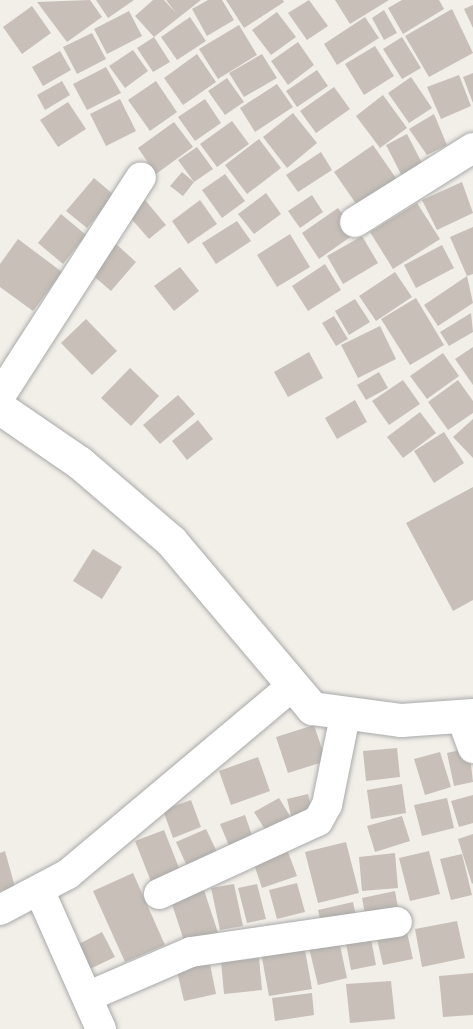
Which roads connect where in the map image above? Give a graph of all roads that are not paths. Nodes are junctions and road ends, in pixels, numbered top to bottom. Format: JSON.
{"nodes":[{"id":1,"x":473,"y":148,"type":"edge"},
{"id":2,"x":141,"y":177,"type":"dead end"},
{"id":3,"x":355,"y":222,"type":"dead end"},
{"id":4,"x":0,"y":396,"type":"edge"},
{"id":5,"x":0,"y":408,"type":"edge"},
{"id":6,"x":291,"y":687,"type":"junction"},
{"id":7,"x":345,"y":716,"type":"junction"},
{"id":8,"x":467,"y":716,"type":"edge"},
{"id":9,"x":473,"y":748,"type":"edge"},
{"id":10,"x":40,"y":892,"type":"junction"},
{"id":11,"x":159,"y":894,"type":"dead end"},
{"id":12,"x":0,"y":909,"type":"edge"},
{"id":13,"x":397,"y":922,"type":"dead end"},
{"id":14,"x":89,"y":996,"type":"junction"},
{"id":15,"x":101,"y":1029,"type":"edge"}],
"edges":[{"from":1,"to":3,"type":"street"},
{"from":2,"to":4,"type":"street"},
{"from":5,"to":6,"type":"street"},
{"from":6,"to":7,"type":"street"},
{"from":6,"to":10,"type":"street"},
{"from":7,"to":8,"type":"street"},
{"from":7,"to":11,"type":"street"},
{"from":8,"to":9,"type":"street"},
{"from":10,"to":12,"type":"street"},
{"from":10,"to":14,"type":"street"},
{"from":13,"to":14,"type":"street"},
{"from":14,"to":15,"type":"street"}]}
